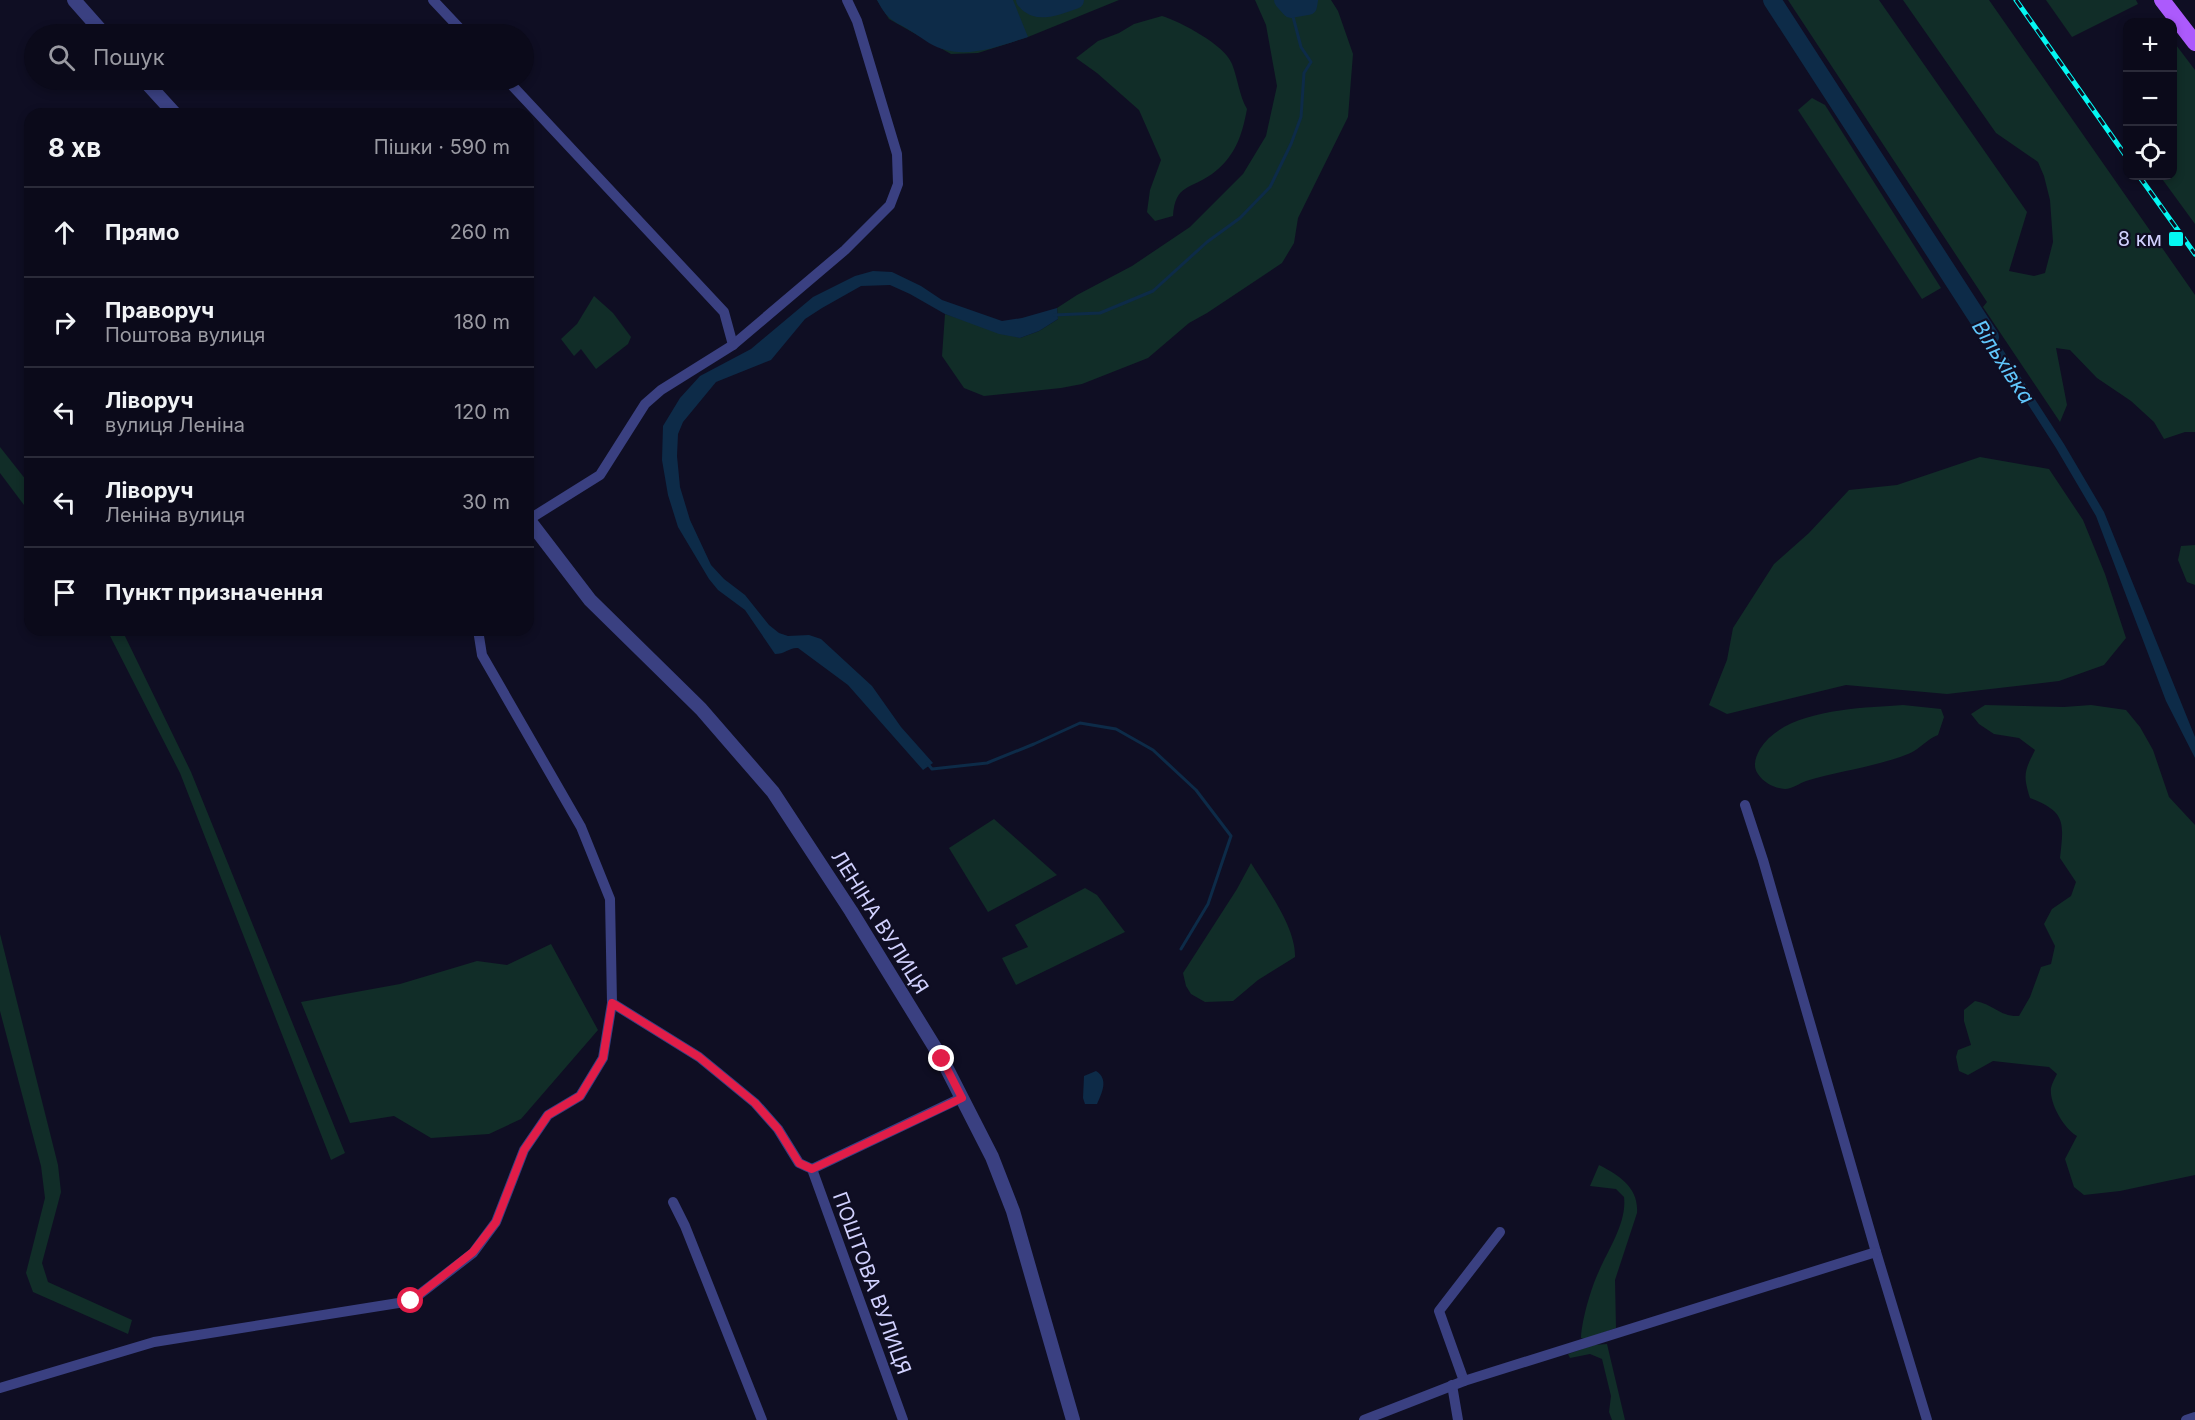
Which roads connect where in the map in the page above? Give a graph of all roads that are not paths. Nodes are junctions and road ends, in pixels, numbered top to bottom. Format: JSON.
{"nodes":[{"id":1,"x":74,"y":0,"type":"edge"},
{"id":2,"x":433,"y":0,"type":"edge"},
{"id":3,"x":847,"y":0,"type":"edge"},
{"id":4,"x":2162,"y":0,"type":"edge"},
{"id":5,"x":2175,"y":0,"type":"edge"},
{"id":6,"x":95,"y":24,"type":"edge"},
{"id":7,"x":456,"y":24,"type":"edge"},
{"id":8,"x":2195,"y":25,"type":"edge"},
{"id":9,"x":2195,"y":43,"type":"edge"},
{"id":10,"x":153,"y":90,"type":"edge"},
{"id":11,"x":516,"y":90,"type":"edge"},
{"id":12,"x":170,"y":108,"type":"edge"},
{"id":13,"x":533,"y":108,"type":"edge"},
{"id":14,"x":534,"y":109,"type":"edge"},
{"id":15,"x":733,"y":345,"type":"junction"},
{"id":16,"x":534,"y":516,"type":"edge"},
{"id":17,"x":534,"y":528,"type":"edge"},
{"id":18,"x":479,"y":636,"type":"edge"},
{"id":19,"x":1745,"y":805,"type":"dead end"},
{"id":20,"x":612,"y":1003,"type":"junction"},
{"id":21,"x":962,"y":1098,"type":"junction"},
{"id":22,"x":812,"y":1169,"type":"junction"},
{"id":23,"x":673,"y":1202,"type":"dead end"},
{"id":24,"x":1500,"y":1232,"type":"dead end"},
{"id":25,"x":1876,"y":1252,"type":"junction"},
{"id":26,"x":1464,"y":1381,"type":"junction"},
{"id":27,"x":1452,"y":1386,"type":"junction"},
{"id":28,"x":0,"y":1388,"type":"edge"},
{"id":29,"x":2195,"y":1417,"type":"edge"},
{"id":30,"x":762,"y":1420,"type":"edge"},
{"id":31,"x":903,"y":1420,"type":"edge"},
{"id":32,"x":1074,"y":1420,"type":"edge"},
{"id":33,"x":1364,"y":1420,"type":"edge"},
{"id":34,"x":1458,"y":1420,"type":"edge"},
{"id":35,"x":1927,"y":1420,"type":"edge"},
{"id":36,"x":2186,"y":1420,"type":"edge"}],
"edges":[{"from":1,"to":6,"type":"street"},
{"from":2,"to":7,"type":"street"},
{"from":3,"to":15,"type":"street"},
{"from":4,"to":9,"type":"main road"},
{"from":5,"to":8,"type":"main road"},
{"from":10,"to":12,"type":"street"},
{"from":11,"to":13,"type":"street"},
{"from":14,"to":15,"type":"street"},
{"from":15,"to":16,"type":"street"},
{"from":17,"to":21,"type":"street","name":"ЛЕНІНА ВУЛИЦЯ"},
{"from":18,"to":20,"type":"street"},
{"from":19,"to":25,"type":"street"},
{"from":20,"to":22,"type":"street","name":"ПОШТОВА ВУЛИЦЯ"},
{"from":20,"to":28,"type":"street"},
{"from":21,"to":22,"type":"street"},
{"from":21,"to":32,"type":"street","name":"ЛЕНІНА ВУЛИЦЯ"},
{"from":22,"to":31,"type":"street","name":"ПОШТОВА ВУЛИЦЯ"},
{"from":23,"to":30,"type":"street"},
{"from":24,"to":26,"type":"street"},
{"from":25,"to":26,"type":"street"},
{"from":25,"to":35,"type":"street"},
{"from":26,"to":27,"type":"street"},
{"from":27,"to":33,"type":"street"},
{"from":27,"to":34,"type":"street"},
{"from":29,"to":36,"type":"street"}]}
